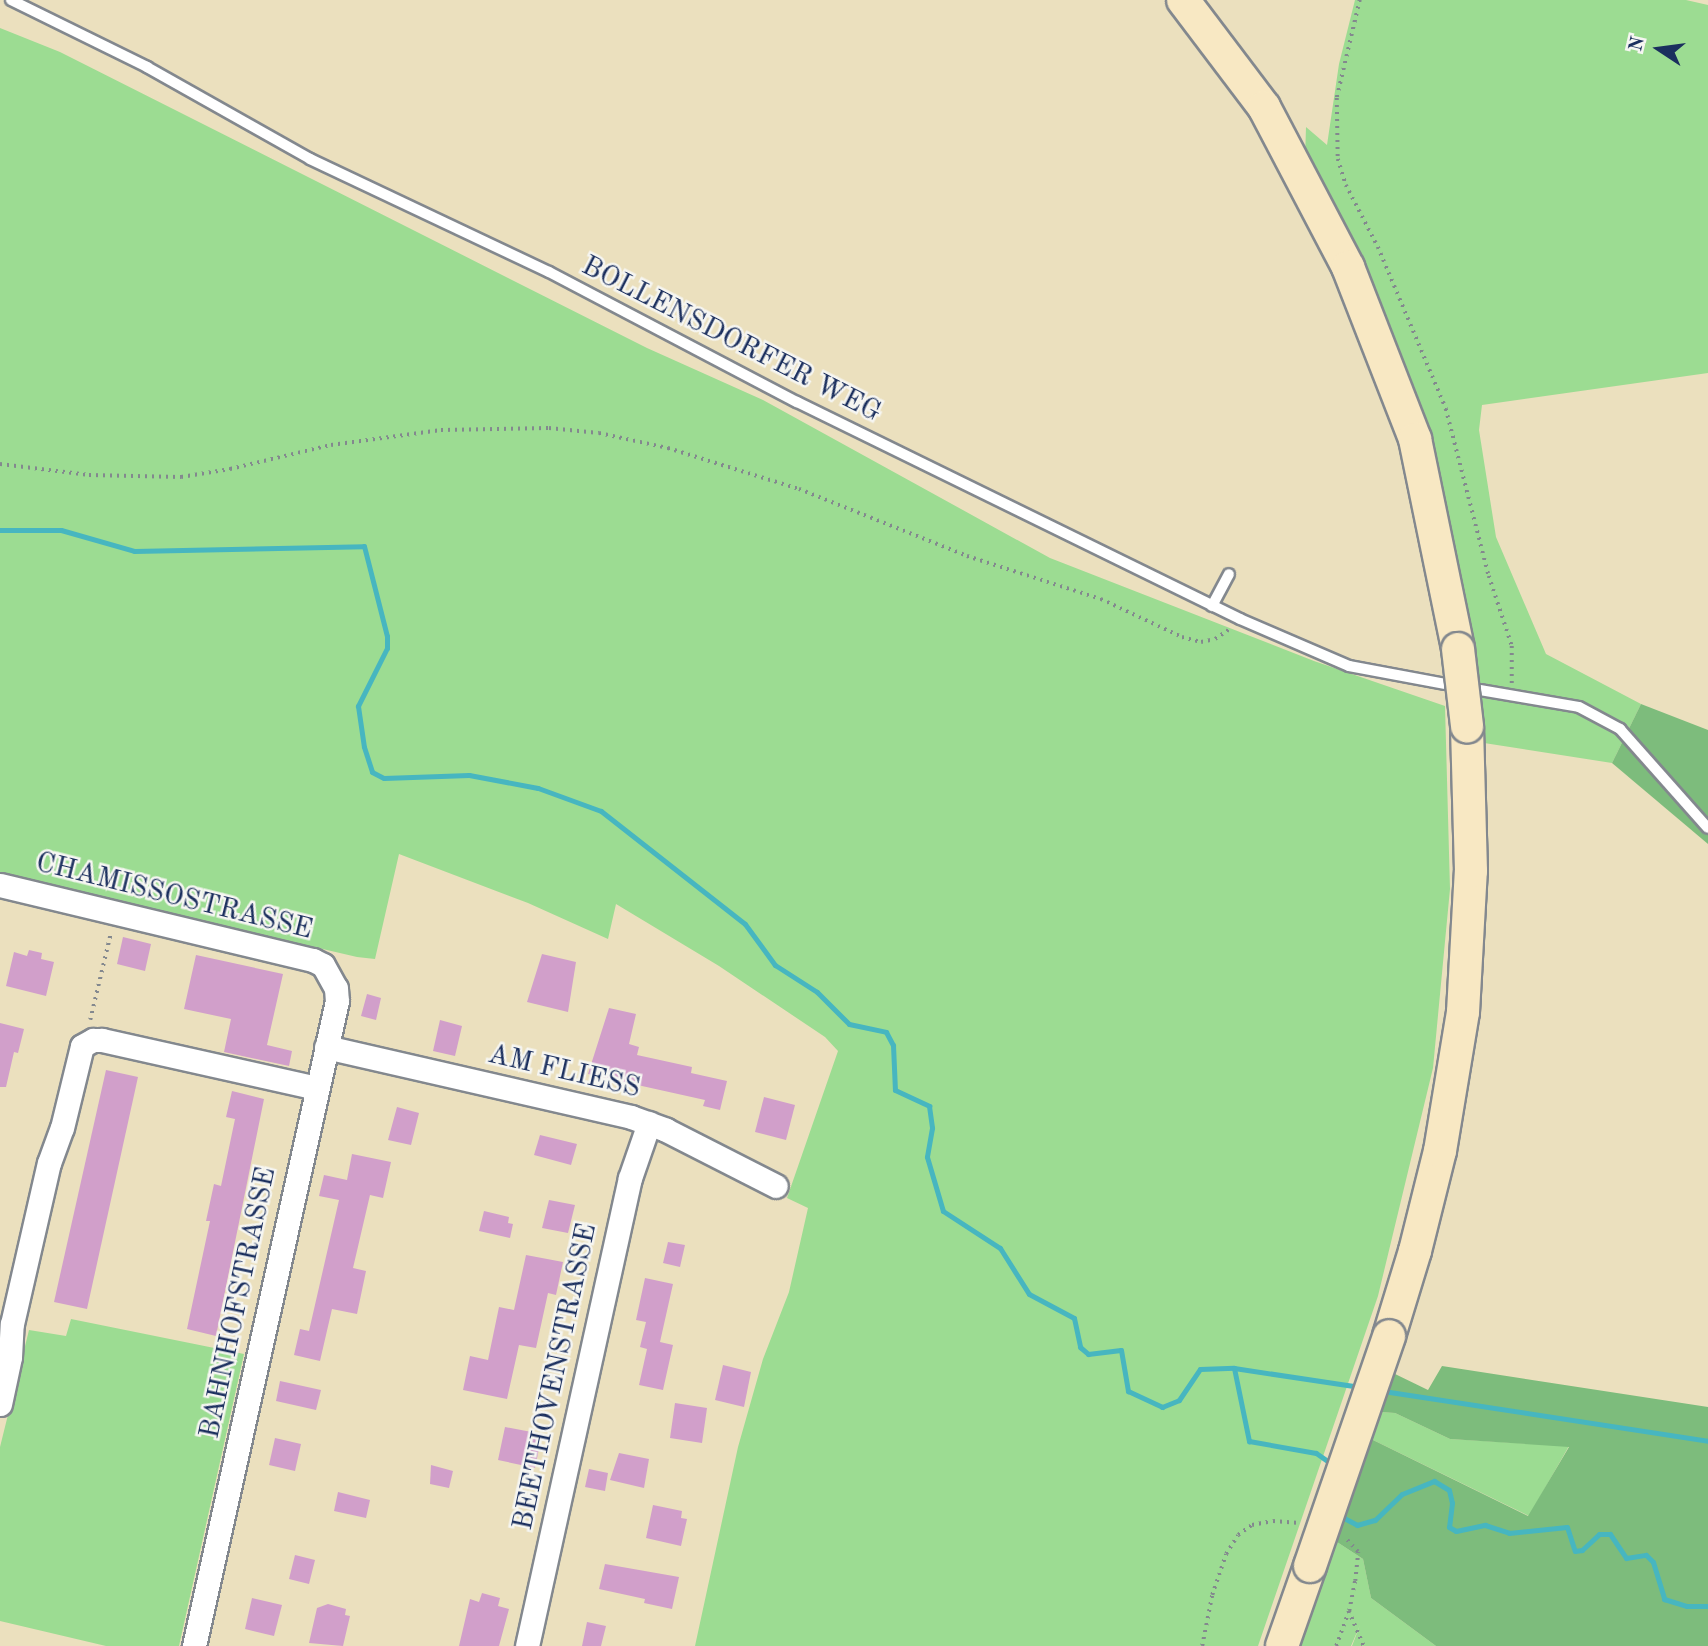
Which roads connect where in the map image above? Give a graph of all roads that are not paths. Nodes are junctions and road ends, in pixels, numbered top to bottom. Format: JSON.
{"nodes":[{"id":1,"x":11,"y":0,"type":"edge"},
{"id":2,"x":1183,"y":0,"type":"edge"},
{"id":3,"x":1229,"y":574,"type":"dead end"},
{"id":4,"x":1212,"y":606,"type":"junction"},
{"id":5,"x":1445,"y":684,"type":"dead end"},
{"id":6,"x":1480,"y":690,"type":"dead end"},
{"id":7,"x":1708,"y":828,"type":"edge"},
{"id":8,"x":0,"y":885,"type":"edge"},
{"id":9,"x":330,"y":974,"type":"joint"},
{"id":10,"x":326,"y":1047,"type":"junction"},
{"id":11,"x":316,"y":1088,"type":"junction"},
{"id":12,"x":649,"y":1123,"type":"junction"},
{"id":13,"x":775,"y":1186,"type":"dead end"},
{"id":14,"x":0,"y":1404,"type":"edge"},
{"id":15,"x":194,"y":1646,"type":"edge"},
{"id":16,"x":527,"y":1646,"type":"edge"},
{"id":17,"x":1282,"y":1646,"type":"edge"}],
"edges":[{"from":1,"to":4,"type":"lane","name":"BOLLENSDORFER WEG"},
{"from":2,"to":17,"type":"main road","bridge":true},
{"from":3,"to":4,"type":"lane"},
{"from":4,"to":5,"type":"lane","name":"BOLLENSDORFER WEG"},
{"from":6,"to":7,"type":"lane"},
{"from":8,"to":9,"type":"street","name":"CHAMISSOSTRASSE"},
{"from":9,"to":10,"type":"street","name":"BAHNHOFSTRASSE"},
{"from":10,"to":11,"type":"street","name":"BAHNHOFSTRASSE"},
{"from":10,"to":12,"type":"street","name":"AM FLIESS"},
{"from":11,"to":14,"type":"street"},
{"from":11,"to":15,"type":"street","name":"BAHNHOFSTRASSE"},
{"from":12,"to":13,"type":"street","name":"AM FLIESS"},
{"from":12,"to":16,"type":"street","name":"BEETHOVENSTRASSE"}]}
